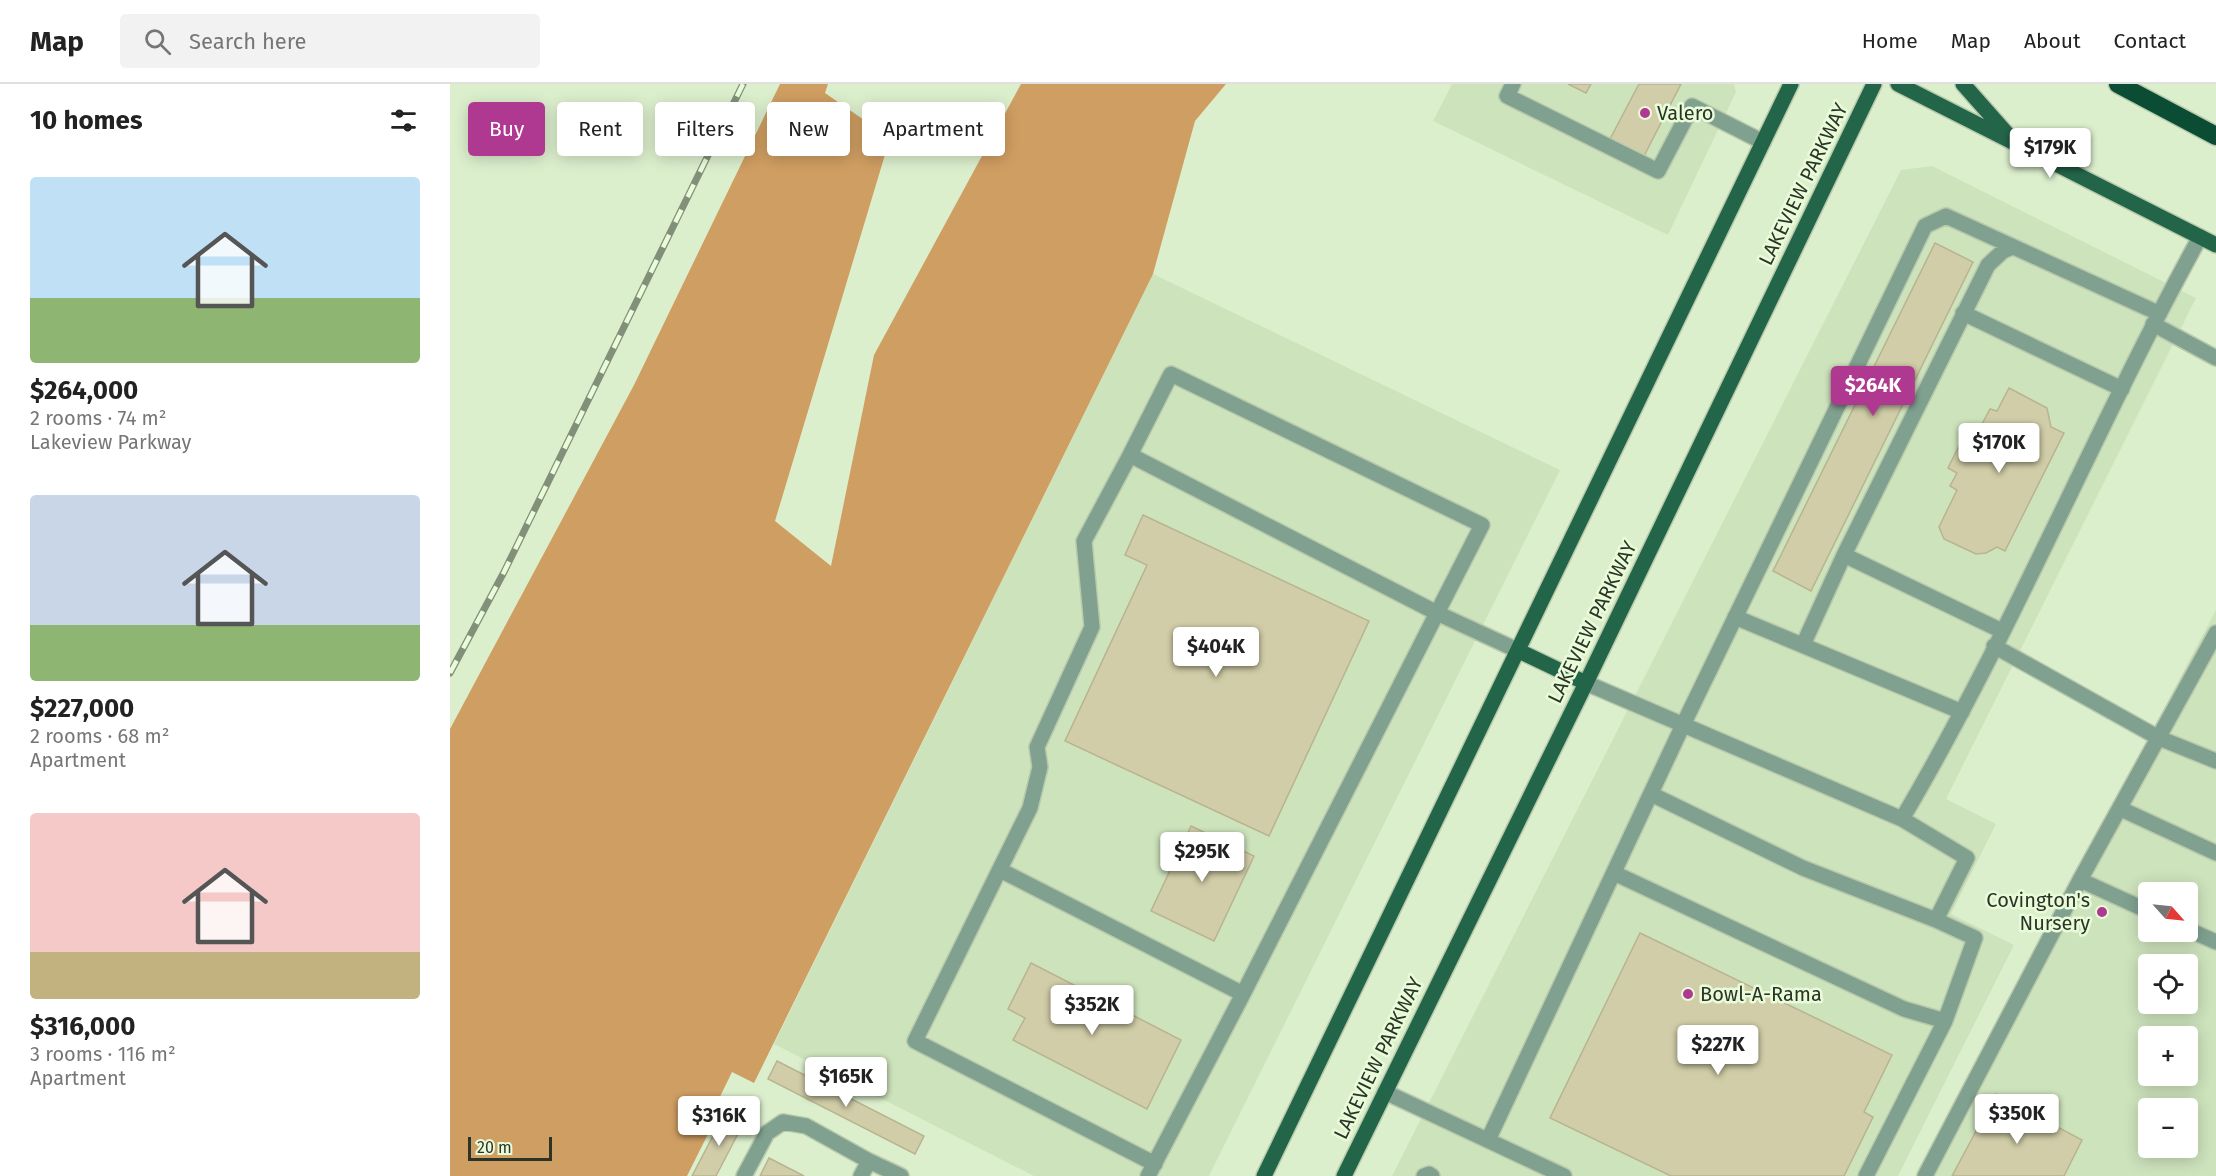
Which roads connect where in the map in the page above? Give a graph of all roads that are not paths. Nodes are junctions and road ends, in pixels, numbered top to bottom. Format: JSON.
{"nodes":[{"id":1,"x":1513,"y":84,"type":"edge"},
{"id":2,"x":1791,"y":84,"type":"edge"},
{"id":3,"x":1874,"y":84,"type":"edge"},
{"id":4,"x":1898,"y":84,"type":"edge"},
{"id":5,"x":1963,"y":84,"type":"edge"},
{"id":6,"x":2118,"y":84,"type":"edge"},
{"id":7,"x":2216,"y":136,"type":"edge"},
{"id":8,"x":1763,"y":142,"type":"junction"},
{"id":9,"x":2016,"y":143,"type":"junction"},
{"id":10,"x":2200,"y":237,"type":"junction"},
{"id":11,"x":2216,"y":245,"type":"edge"},
{"id":12,"x":2013,"y":247,"type":"junction"},
{"id":13,"x":1963,"y":313,"type":"junction"},
{"id":14,"x":2155,"y":319,"type":"junction"},
{"id":15,"x":2216,"y":358,"type":"edge"},
{"id":16,"x":2122,"y":389,"type":"junction"},
{"id":17,"x":1130,"y":455,"type":"junction"},
{"id":18,"x":1844,"y":555,"type":"junction"},
{"id":19,"x":1437,"y":613,"type":"junction"},
{"id":20,"x":1735,"y":617,"type":"junction"},
{"id":21,"x":2002,"y":631,"type":"junction"},
{"id":22,"x":2216,"y":633,"type":"edge"},
{"id":23,"x":1803,"y":645,"type":"junction"},
{"id":24,"x":1994,"y":646,"type":"junction"},
{"id":25,"x":1519,"y":651,"type":"junction"},
{"id":26,"x":1586,"y":683,"type":"junction"},
{"id":27,"x":1962,"y":712,"type":"junction"},
{"id":28,"x":1683,"y":725,"type":"junction"},
{"id":29,"x":2159,"y":738,"type":"junction"},
{"id":30,"x":2216,"y":761,"type":"edge"},
{"id":31,"x":1651,"y":794,"type":"junction"},
{"id":32,"x":2121,"y":809,"type":"junction"},
{"id":33,"x":1902,"y":819,"type":"junction"},
{"id":34,"x":2216,"y":853,"type":"edge"},
{"id":35,"x":1000,"y":870,"type":"junction"},
{"id":36,"x":1614,"y":873,"type":"junction"},
{"id":37,"x":2080,"y":880,"type":"junction"},
{"id":38,"x":2138,"y":906,"type":"edge"},
{"id":39,"x":1936,"y":920,"type":"junction"},
{"id":40,"x":2198,"y":934,"type":"edge"},
{"id":41,"x":2216,"y":942,"type":"edge"},
{"id":42,"x":1243,"y":994,"type":"junction"},
{"id":43,"x":1945,"y":1021,"type":"junction"},
{"id":44,"x":1385,"y":1092,"type":"junction"},
{"id":45,"x":1488,"y":1140,"type":"junction"},
{"id":46,"x":869,"y":1161,"type":"junction"},
{"id":47,"x":1152,"y":1170,"type":"edge"},
{"id":48,"x":744,"y":1176,"type":"edge"},
{"id":49,"x":861,"y":1176,"type":"edge"},
{"id":50,"x":901,"y":1176,"type":"edge"},
{"id":51,"x":1264,"y":1176,"type":"edge"},
{"id":52,"x":1344,"y":1176,"type":"edge"},
{"id":53,"x":1424,"y":1176,"type":"edge"},
{"id":54,"x":1432,"y":1176,"type":"edge"},
{"id":55,"x":1564,"y":1176,"type":"edge"},
{"id":56,"x":1866,"y":1176,"type":"edge"},
{"id":57,"x":1925,"y":1176,"type":"edge"}],
"edges":[{"from":1,"to":8,"type":"lane"},
{"from":2,"to":8,"type":"main road"},
{"from":3,"to":26,"type":"main road","name":"LAKEVIEW PARKWAY"},
{"from":4,"to":9,"type":"main road"},
{"from":5,"to":9,"type":"main road"},
{"from":6,"to":7,"type":"highway"},
{"from":8,"to":25,"type":"main road"},
{"from":9,"to":10,"type":"main road"},
{"from":10,"to":11,"type":"main road"},
{"from":10,"to":14,"type":"lane"},
{"from":12,"to":13,"type":"lane"},
{"from":12,"to":14,"type":"lane"},
{"from":12,"to":20,"type":"lane"},
{"from":13,"to":16,"type":"lane"},
{"from":13,"to":18,"type":"lane"},
{"from":14,"to":15,"type":"lane"},
{"from":14,"to":16,"type":"lane"},
{"from":16,"to":21,"type":"lane"},
{"from":17,"to":19,"type":"lane"},
{"from":17,"to":19,"type":"lane"},
{"from":17,"to":35,"type":"lane"},
{"from":18,"to":21,"type":"lane"},
{"from":18,"to":23,"type":"lane"},
{"from":19,"to":25,"type":"lane"},
{"from":19,"to":42,"type":"lane"},
{"from":20,"to":23,"type":"lane"},
{"from":20,"to":28,"type":"lane"},
{"from":21,"to":24,"type":"lane"},
{"from":22,"to":29,"type":"lane"},
{"from":23,"to":27,"type":"lane"},
{"from":24,"to":27,"type":"lane"},
{"from":24,"to":29,"type":"lane"},
{"from":25,"to":26,"type":"main road"},
{"from":25,"to":51,"type":"main road"},
{"from":26,"to":28,"type":"lane"},
{"from":26,"to":44,"type":"main road","name":"LAKEVIEW PARKWAY"},
{"from":27,"to":33,"type":"lane"},
{"from":28,"to":31,"type":"lane"},
{"from":28,"to":33,"type":"lane"},
{"from":29,"to":30,"type":"lane"},
{"from":29,"to":32,"type":"lane"},
{"from":31,"to":36,"type":"lane"},
{"from":31,"to":39,"type":"lane"},
{"from":32,"to":34,"type":"lane"},
{"from":32,"to":37,"type":"lane"},
{"from":33,"to":39,"type":"lane"},
{"from":35,"to":42,"type":"lane"},
{"from":35,"to":47,"type":"lane"},
{"from":36,"to":43,"type":"lane"},
{"from":36,"to":45,"type":"lane"},
{"from":37,"to":38,"type":"lane"},
{"from":37,"to":57,"type":"lane"},
{"from":39,"to":43,"type":"lane"},
{"from":40,"to":41,"type":"lane"},
{"from":42,"to":47,"type":"lane"},
{"from":43,"to":56,"type":"lane"},
{"from":44,"to":45,"type":"lane"},
{"from":44,"to":52,"type":"main road","name":"LAKEVIEW PARKWAY"},
{"from":45,"to":55,"type":"lane"},
{"from":46,"to":48,"type":"lane"},
{"from":46,"to":49,"type":"lane"},
{"from":46,"to":50,"type":"lane"},
{"from":53,"to":54,"type":"lane"}]}
